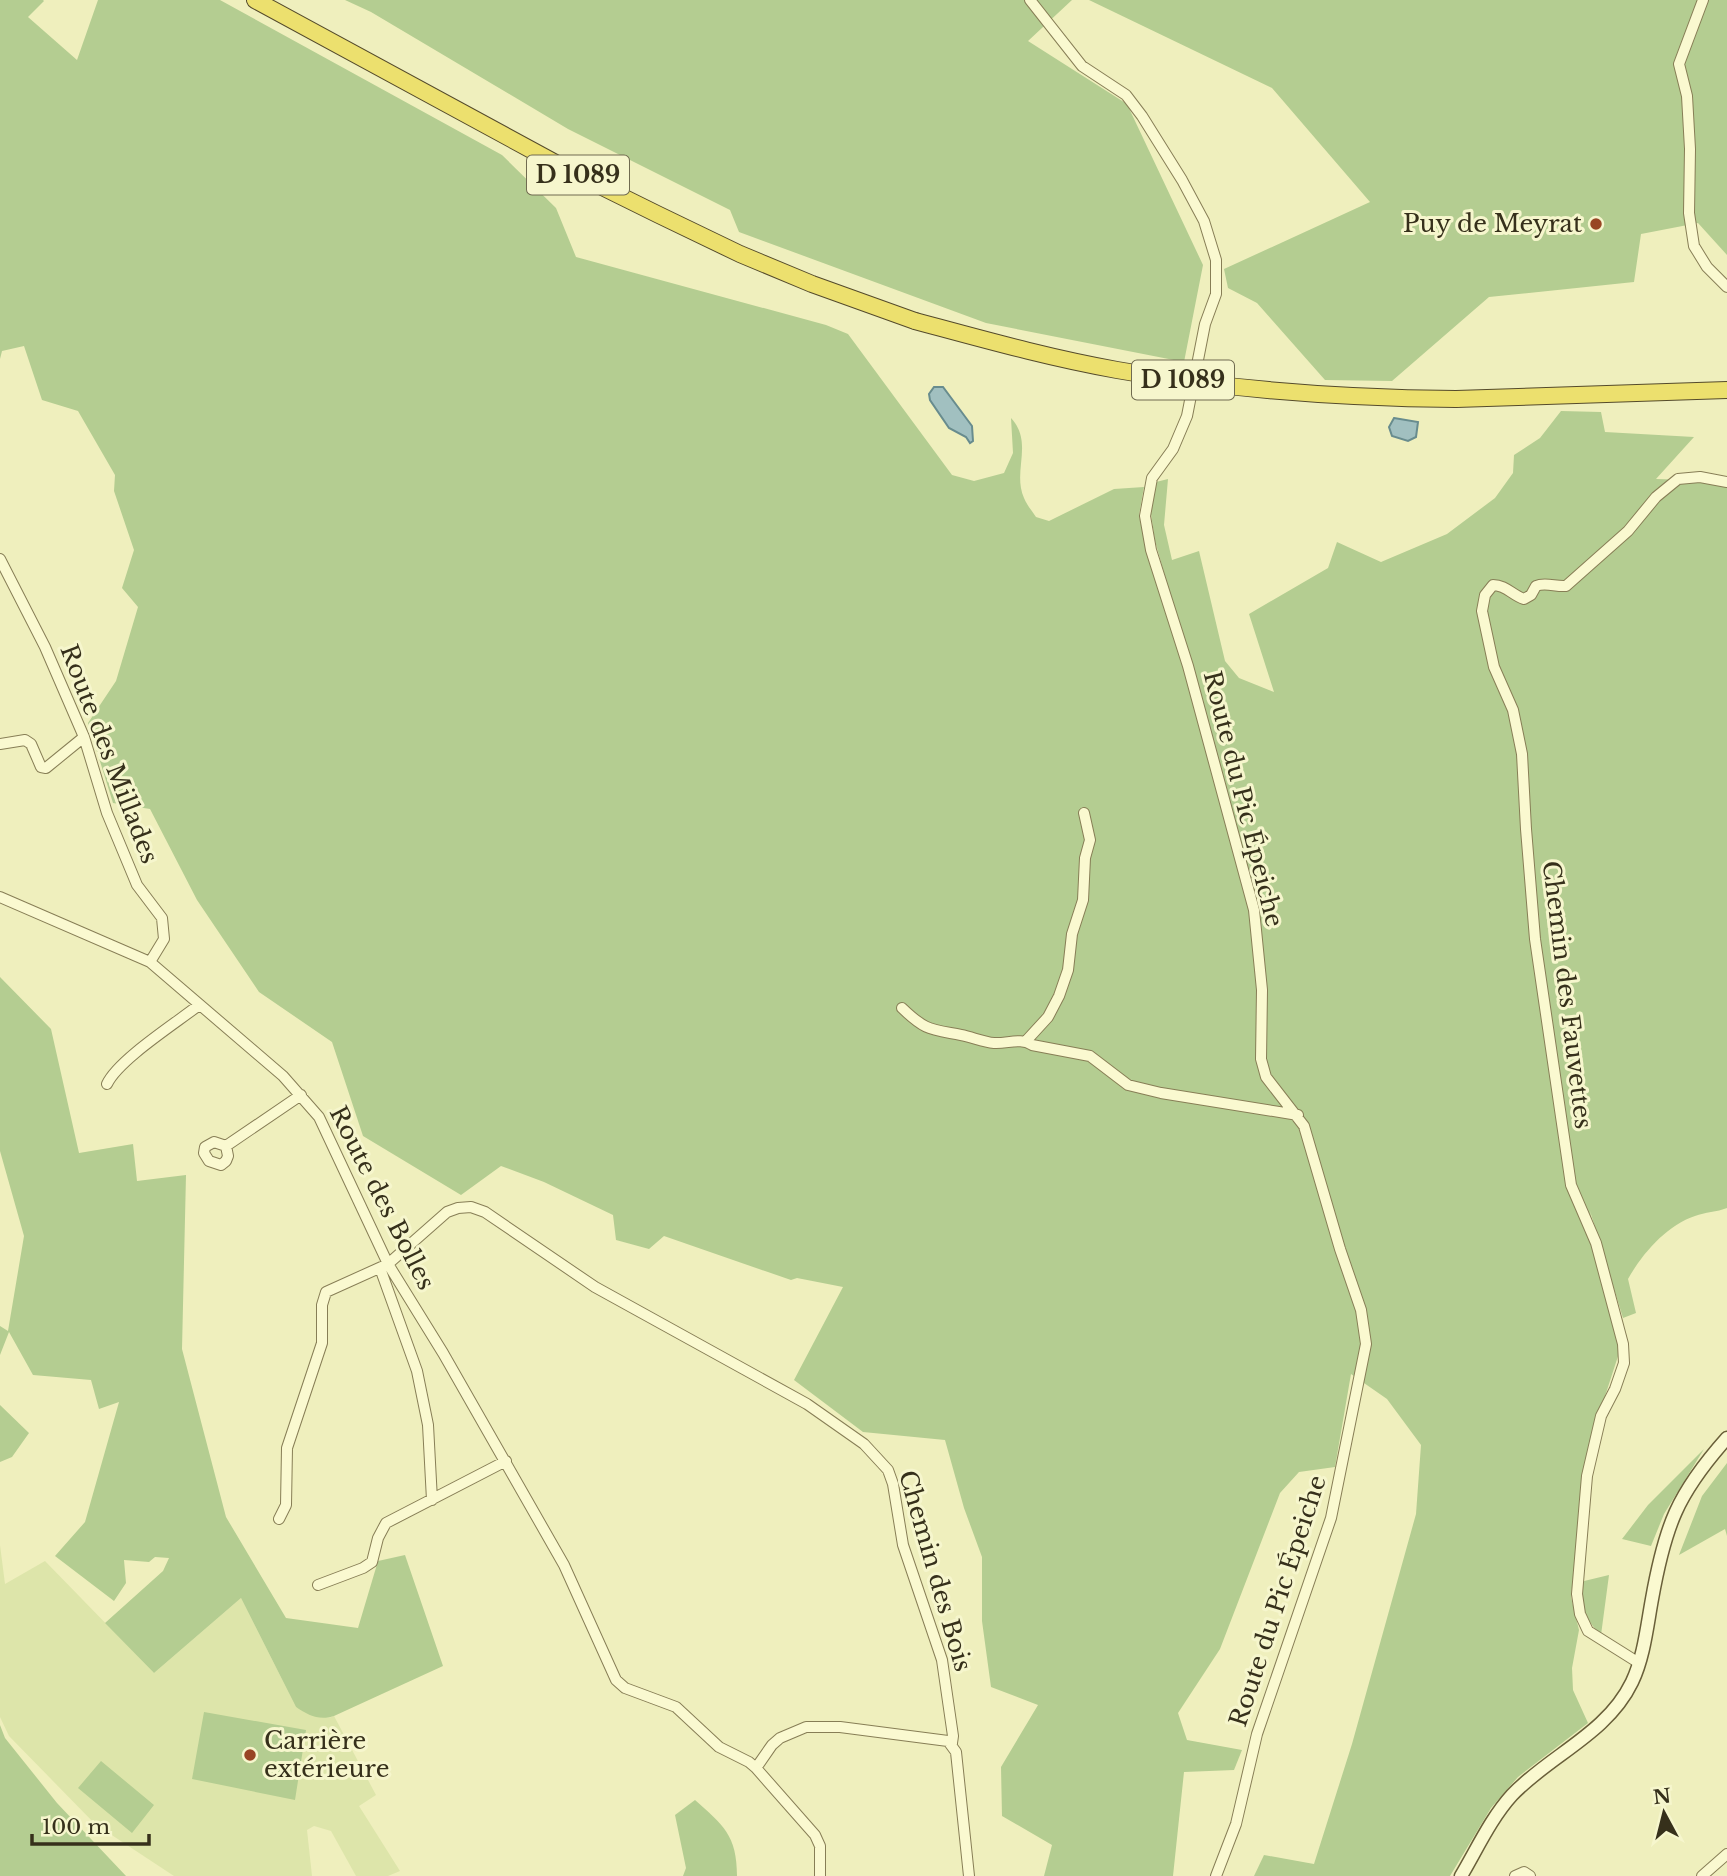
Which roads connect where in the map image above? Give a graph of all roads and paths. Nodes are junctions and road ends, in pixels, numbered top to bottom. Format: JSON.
{"nodes":[{"id":1,"x":255,"y":0,"type":"edge"},
{"id":2,"x":1030,"y":0,"type":"edge"},
{"id":3,"x":1703,"y":0,"type":"edge"},
{"id":4,"x":1727,"y":287,"type":"edge"},
{"id":5,"x":1727,"y":390,"type":"edge"},
{"id":6,"x":1727,"y":482,"type":"edge"},
{"id":7,"x":0,"y":559,"type":"edge"},
{"id":8,"x":84,"y":737,"type":"junction"},
{"id":9,"x":0,"y":744,"type":"edge"},
{"id":10,"x":1084,"y":813,"type":"dead end"},
{"id":11,"x":0,"y":897,"type":"edge"},
{"id":12,"x":150,"y":962,"type":"junction"},
{"id":13,"x":199,"y":1005,"type":"junction"},
{"id":14,"x":902,"y":1008,"type":"dead end"},
{"id":15,"x":1026,"y":1041,"type":"junction"},
{"id":16,"x":107,"y":1084,"type":"dead end"},
{"id":17,"x":301,"y":1095,"type":"junction"},
{"id":18,"x":1297,"y":1115,"type":"junction"},
{"id":19,"x":226,"y":1146,"type":"dead end"},
{"id":20,"x":384,"y":1266,"type":"junction"},
{"id":21,"x":1727,"y":1438,"type":"edge"},
{"id":22,"x":506,"y":1461,"type":"junction"},
{"id":23,"x":432,"y":1500,"type":"junction"},
{"id":24,"x":279,"y":1518,"type":"dead end"},
{"id":25,"x":318,"y":1585,"type":"dead end"},
{"id":26,"x":1639,"y":1663,"type":"junction"},
{"id":27,"x":951,"y":1743,"type":"junction"},
{"id":28,"x":756,"y":1768,"type":"junction"},
{"id":29,"x":1727,"y":1854,"type":"edge"},
{"id":30,"x":820,"y":1876,"type":"edge"},
{"id":31,"x":969,"y":1876,"type":"edge"},
{"id":32,"x":1216,"y":1876,"type":"edge"},
{"id":33,"x":1461,"y":1876,"type":"edge"},
{"id":34,"x":1515,"y":1876,"type":"edge"},
{"id":35,"x":1530,"y":1876,"type":"edge"},
{"id":36,"x":1702,"y":1876,"type":"edge"}],
"edges":[{"from":1,"to":5,"type":"highway","number":"D 1089","bridge":true},
{"from":2,"to":18,"type":"street","name":"Route du Pic Épeiche"},
{"from":3,"to":4,"type":"street"},
{"from":6,"to":26,"type":"street","name":"Chemin des Fauvettes"},
{"from":7,"to":8,"type":"street","name":"Route des Millades"},
{"from":8,"to":9,"type":"street"},
{"from":8,"to":12,"type":"street","name":"Route des Millades"},
{"from":10,"to":15,"type":"street"},
{"from":11,"to":12,"type":"street","name":"Route des Bolles"},
{"from":12,"to":13,"type":"street","name":"Route des Bolles"},
{"from":13,"to":16,"type":"street"},
{"from":13,"to":17,"type":"street","name":"Route des Bolles"},
{"from":14,"to":15,"type":"street"},
{"from":15,"to":18,"type":"street"},
{"from":17,"to":19,"type":"street"},
{"from":17,"to":20,"type":"street","name":"Route des Bolles"},
{"from":18,"to":32,"type":"street","name":"Route du Pic Épeiche"},
{"from":20,"to":22,"type":"street","name":"Route des Bolles"},
{"from":20,"to":23,"type":"street"},
{"from":20,"to":24,"type":"street","name":"Chemin des Bois"},
{"from":20,"to":27,"type":"street","name":"Chemin des Bois"},
{"from":21,"to":26,"type":"main road"},
{"from":22,"to":23,"type":"street"},
{"from":22,"to":28,"type":"street","name":"Route des Bolles"},
{"from":23,"to":25,"type":"street"},
{"from":26,"to":33,"type":"main road"},
{"from":27,"to":28,"type":"street"},
{"from":27,"to":31,"type":"street","name":"Chemin des Bois"},
{"from":28,"to":30,"type":"street"},
{"from":29,"to":36,"type":"street"},
{"from":34,"to":35,"type":"street"}]}
